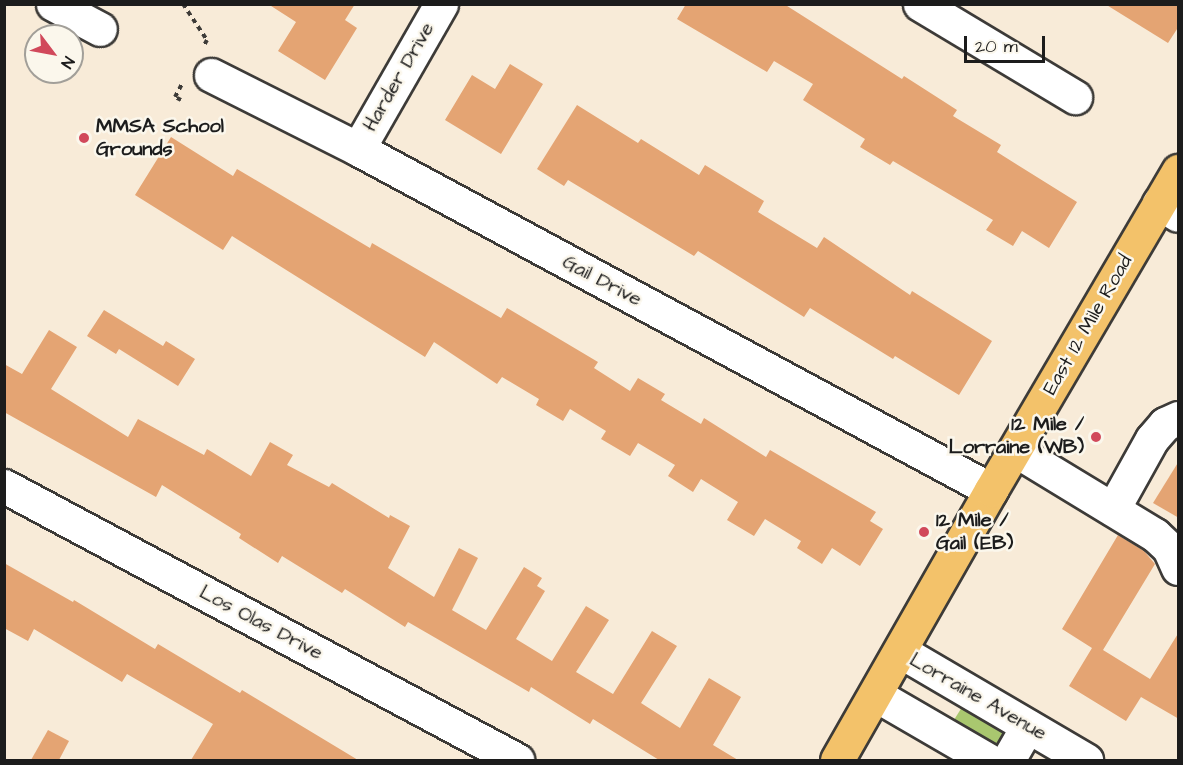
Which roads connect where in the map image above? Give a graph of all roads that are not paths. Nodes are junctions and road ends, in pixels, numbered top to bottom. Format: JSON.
{"nodes":[{"id":1,"x":53,"y":4,"type":"edge"},
{"id":2,"x":441,"y":4,"type":"edge"},
{"id":3,"x":920,"y":4,"type":"edge"},
{"id":4,"x":100,"y":29,"type":"dead end"},
{"id":5,"x":212,"y":75,"type":"dead end"},
{"id":6,"x":1075,"y":97,"type":"dead end"},
{"id":7,"x":358,"y":149,"type":"junction"},
{"id":8,"x":1179,"y":171,"type":"edge"},
{"id":9,"x":1169,"y":209,"type":"edge"},
{"id":10,"x":1179,"y":418,"type":"edge"},
{"id":11,"x":1015,"y":450,"type":"junction"},
{"id":12,"x":4,"y":486,"type":"edge"},
{"id":13,"x":992,"y":490,"type":"junction"},
{"id":14,"x":1113,"y":509,"type":"junction"},
{"id":15,"x":1179,"y":568,"type":"edge"},
{"id":16,"x":900,"y":651,"type":"junction"},
{"id":17,"x":876,"y":695,"type":"junction"},
{"id":18,"x":1028,"y":726,"type":"junction"},
{"id":19,"x":517,"y":760,"type":"edge"},
{"id":20,"x":837,"y":760,"type":"edge"},
{"id":21,"x":988,"y":760,"type":"edge"},
{"id":22,"x":1008,"y":760,"type":"edge"},
{"id":23,"x":1086,"y":760,"type":"edge"}],
"edges":[{"from":1,"to":4,"type":"street"},
{"from":2,"to":7,"type":"street","name":"Harder Drive"},
{"from":3,"to":6,"type":"street"},
{"from":5,"to":7,"type":"street","name":"Gail Drive"},
{"from":7,"to":13,"type":"street","name":"Gail Drive"},
{"from":8,"to":9,"type":"main road","name":"East 12 Mile Road"},
{"from":9,"to":11,"type":"main road","name":"East 12 Mile Road"},
{"from":10,"to":14,"type":"street"},
{"from":11,"to":13,"type":"main road","name":"East 12 Mile Road"},
{"from":11,"to":14,"type":"street"},
{"from":12,"to":19,"type":"street","name":"Los Olas Drive"},
{"from":13,"to":16,"type":"main road","name":"East 12 Mile Road"},
{"from":14,"to":15,"type":"street"},
{"from":16,"to":17,"type":"main road","name":"East 12 Mile Road"},
{"from":16,"to":18,"type":"street","name":"Lorraine Avenue"},
{"from":17,"to":20,"type":"main road","name":"East 12 Mile Road"},
{"from":17,"to":21,"type":"street"},
{"from":18,"to":22,"type":"street"},
{"from":18,"to":23,"type":"street","name":"Lorraine Avenue"}]}
